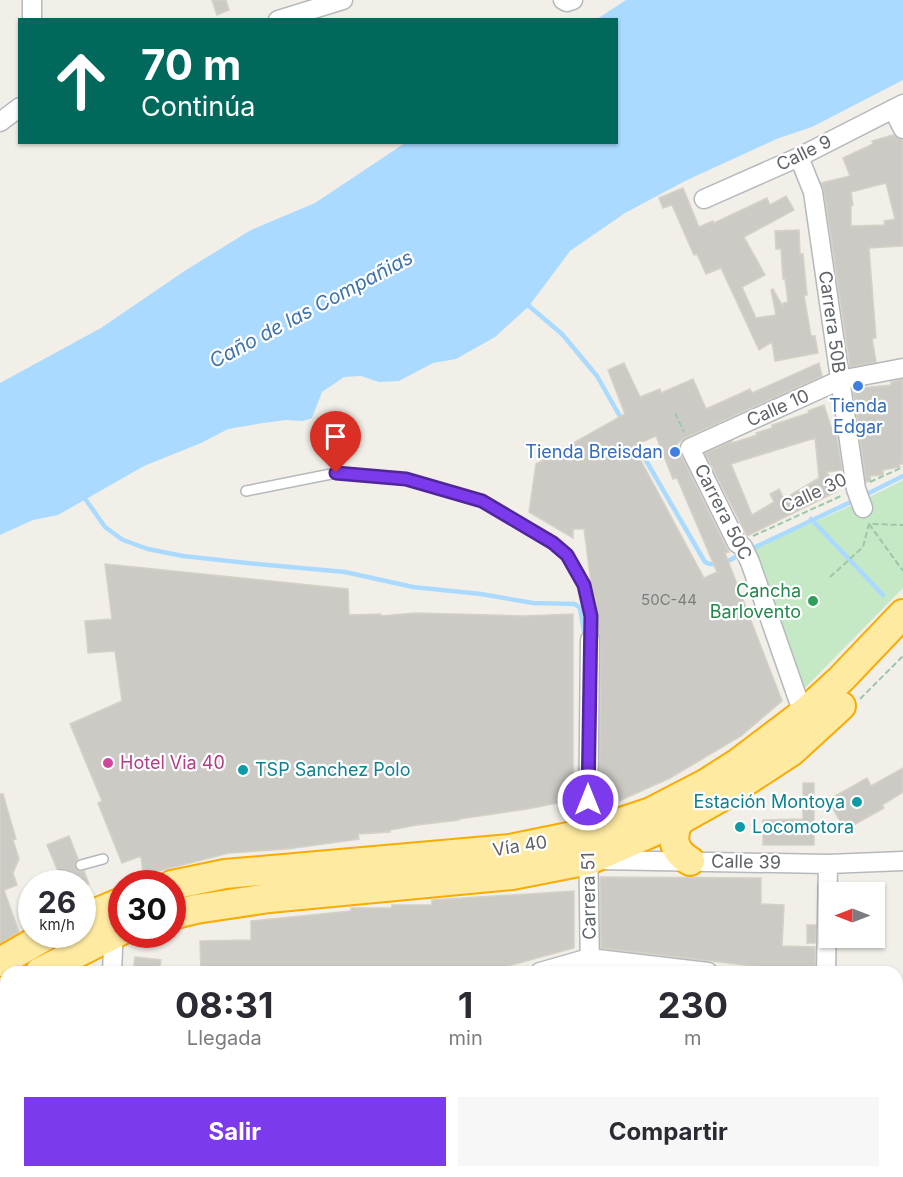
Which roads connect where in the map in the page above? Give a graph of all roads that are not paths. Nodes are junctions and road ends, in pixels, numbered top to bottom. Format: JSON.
{"nodes":[{"id":1,"x":32,"y":0,"type":"edge"},
{"id":2,"x":343,"y":0,"type":"edge"},
{"id":3,"x":563,"y":0,"type":"edge"},
{"id":4,"x":573,"y":0,"type":"edge"},
{"id":5,"x":32,"y":18,"type":"edge"},
{"id":6,"x":284,"y":18,"type":"edge"},
{"id":7,"x":898,"y":106,"type":"edge"},
{"id":8,"x":18,"y":108,"type":"edge"},
{"id":9,"x":0,"y":122,"type":"edge"},
{"id":10,"x":903,"y":129,"type":"edge"},
{"id":11,"x":799,"y":157,"type":"junction"},
{"id":12,"x":704,"y":199,"type":"dead end"},
{"id":13,"x":903,"y":368,"type":"edge"},
{"id":14,"x":840,"y":380,"type":"junction"},
{"id":15,"x":690,"y":448,"type":"joint"},
{"id":16,"x":246,"y":491,"type":"dead end"},
{"id":17,"x":861,"y":504,"type":"road end"},
{"id":18,"x":903,"y":614,"type":"edge"},
{"id":19,"x":590,"y":640,"type":"joint"},
{"id":20,"x":903,"y":642,"type":"edge"},
{"id":21,"x":804,"y":713,"type":"junction"},
{"id":22,"x":680,"y":820,"type":"junction"},
{"id":23,"x":588,"y":847,"type":"junction"},
{"id":24,"x":103,"y":859,"type":"dead end"},
{"id":25,"x":690,"y":861,"type":"junction"},
{"id":26,"x":903,"y":861,"type":"edge"},
{"id":27,"x":828,"y":864,"type":"junction"},
{"id":28,"x":81,"y":865,"type":"dead end"},
{"id":29,"x":186,"y":879,"type":"edge"},
{"id":30,"x":186,"y":913,"type":"edge"},
{"id":31,"x":108,"y":924,"type":"edge"},
{"id":32,"x":24,"y":948,"type":"edge"},
{"id":33,"x":115,"y":948,"type":"edge"},
{"id":34,"x":0,"y":962,"type":"edge"},
{"id":35,"x":590,"y":965,"type":"edge"},
{"id":36,"x":49,"y":966,"type":"edge"},
{"id":37,"x":113,"y":966,"type":"edge"},
{"id":38,"x":607,"y":966,"type":"edge"},
{"id":39,"x":826,"y":966,"type":"edge"}],
"edges":[{"from":1,"to":5,"type":"street"},
{"from":2,"to":6,"type":"street"},
{"from":3,"to":4,"type":"street"},
{"from":7,"to":10,"type":"street"},
{"from":7,"to":11,"type":"street","name":"Calle 9"},
{"from":8,"to":9,"type":"street"},
{"from":11,"to":12,"type":"street","name":"Calle 9"},
{"from":11,"to":14,"type":"street","name":"Carrera 50B"},
{"from":13,"to":14,"type":"street","name":"Calle 10"},
{"from":14,"to":15,"type":"street","name":"Calle 10"},
{"from":14,"to":17,"type":"street","name":"Carrera 50B"},
{"from":15,"to":21,"type":"street","name":"Carrera 50C"},
{"from":16,"to":19,"type":"lane"},
{"from":18,"to":21,"type":"highway","name":"Vía 40"},
{"from":19,"to":23,"type":"street","name":"Carrera 51"},
{"from":20,"to":22,"type":"highway","name":"Vía 40"},
{"from":21,"to":23,"type":"highway","name":"Vía 40"},
{"from":22,"to":23,"type":"highway","name":"Vía 40"},
{"from":22,"to":25,"type":"highway"},
{"from":23,"to":25,"type":"street","name":"Calle 39"},
{"from":23,"to":29,"type":"highway","name":"Vía 40"},
{"from":23,"to":30,"type":"highway","name":"Vía 40"},
{"from":23,"to":35,"type":"street","name":"Carrera 51"},
{"from":24,"to":28,"type":"lane"},
{"from":25,"to":27,"type":"street","name":"Calle 39"},
{"from":26,"to":27,"type":"street","name":"Calle 39"},
{"from":27,"to":39,"type":"street"},
{"from":31,"to":36,"type":"highway"},
{"from":32,"to":34,"type":"highway"},
{"from":33,"to":37,"type":"street"},
{"from":35,"to":38,"type":"street"}]}
